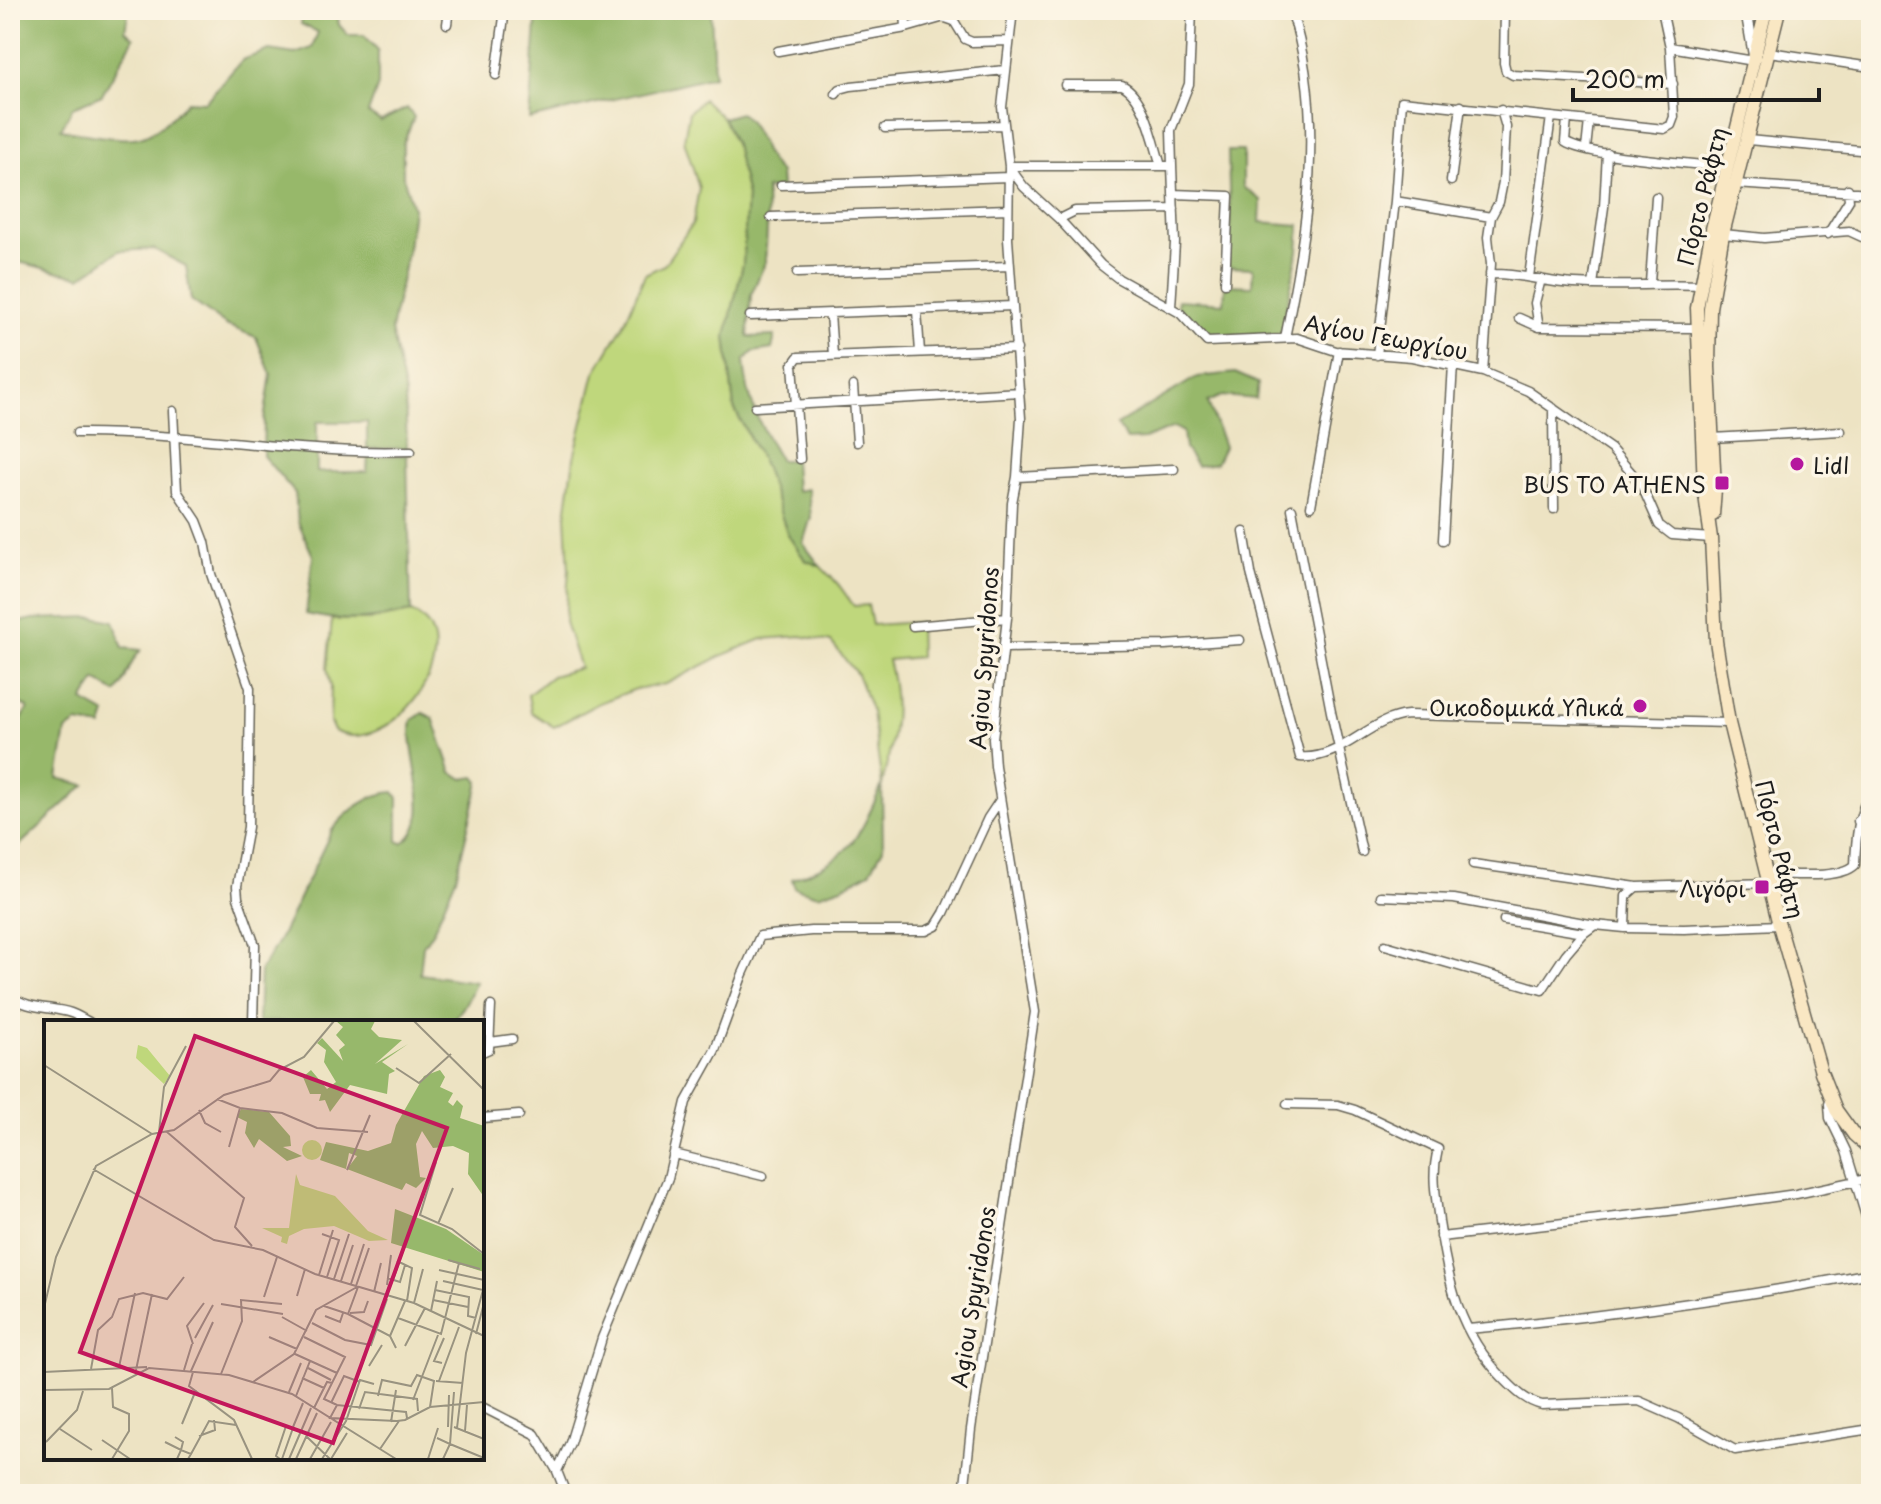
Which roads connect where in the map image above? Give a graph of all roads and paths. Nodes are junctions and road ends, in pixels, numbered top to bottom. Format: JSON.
{"nodes":[{"id":1,"x":449,"y":10,"type":"edge"},
{"id":2,"x":505,"y":10,"type":"edge"},
{"id":3,"x":762,"y":10,"type":"edge"},
{"id":4,"x":801,"y":10,"type":"edge"},
{"id":5,"x":905,"y":10,"type":"edge"},
{"id":6,"x":922,"y":10,"type":"edge"},
{"id":7,"x":1013,"y":10,"type":"edge"},
{"id":8,"x":1192,"y":10,"type":"edge"},
{"id":9,"x":1291,"y":10,"type":"edge"},
{"id":10,"x":1505,"y":10,"type":"edge"},
{"id":11,"x":1662,"y":10,"type":"edge"},
{"id":12,"x":1746,"y":10,"type":"edge"},
{"id":13,"x":1766,"y":10,"type":"edge"},
{"id":14,"x":1779,"y":10,"type":"edge"},
{"id":15,"x":941,"y":18,"type":"junction"},
{"id":16,"x":447,"y":24,"type":"dead end"},
{"id":17,"x":906,"y":28,"type":"junction"},
{"id":18,"x":1009,"y":41,"type":"junction"},
{"id":19,"x":1670,"y":47,"type":"junction"},
{"id":20,"x":778,"y":51,"type":"dead end"},
{"id":21,"x":1769,"y":52,"type":"junction"},
{"id":22,"x":1754,"y":61,"type":"junction"},
{"id":23,"x":1871,"y":67,"type":"edge"},
{"id":24,"x":1005,"y":70,"type":"junction"},
{"id":25,"x":496,"y":75,"type":"dead end"},
{"id":26,"x":1673,"y":84,"type":"junction"},
{"id":27,"x":1065,"y":85,"type":"dead end"},
{"id":28,"x":836,"y":94,"type":"dead end"},
{"id":29,"x":1461,"y":106,"type":"junction"},
{"id":30,"x":1501,"y":110,"type":"junction"},
{"id":31,"x":1551,"y":117,"type":"junction"},
{"id":32,"x":1567,"y":119,"type":"junction"},
{"id":33,"x":1589,"y":121,"type":"junction"},
{"id":34,"x":1004,"y":125,"type":"junction"},
{"id":35,"x":885,"y":128,"type":"dead end"},
{"id":36,"x":1748,"y":140,"type":"junction"},
{"id":37,"x":1586,"y":149,"type":"junction"},
{"id":38,"x":1871,"y":151,"type":"edge"},
{"id":39,"x":1607,"y":153,"type":"junction"},
{"id":40,"x":1009,"y":166,"type":"junction"},
{"id":41,"x":1161,"y":166,"type":"junction"},
{"id":42,"x":1172,"y":166,"type":"junction"},
{"id":43,"x":1728,"y":168,"type":"junction"},
{"id":44,"x":1451,"y":181,"type":"dead end"},
{"id":45,"x":1009,"y":182,"type":"junction"},
{"id":46,"x":1735,"y":184,"type":"junction"},
{"id":47,"x":781,"y":185,"type":"dead end"},
{"id":48,"x":1024,"y":187,"type":"junction"},
{"id":49,"x":1848,"y":189,"type":"junction"},
{"id":50,"x":1871,"y":193,"type":"edge"},
{"id":51,"x":1173,"y":194,"type":"junction"},
{"id":52,"x":1656,"y":197,"type":"dead end"},
{"id":53,"x":1395,"y":201,"type":"junction"},
{"id":54,"x":1008,"y":209,"type":"junction"},
{"id":55,"x":1174,"y":209,"type":"junction"},
{"id":56,"x":771,"y":217,"type":"dead end"},
{"id":57,"x":1491,"y":217,"type":"junction"},
{"id":58,"x":1059,"y":219,"type":"junction"},
{"id":59,"x":1723,"y":234,"type":"junction"},
{"id":60,"x":1828,"y":234,"type":"junction"},
{"id":61,"x":1871,"y":241,"type":"edge"},
{"id":62,"x":1010,"y":266,"type":"junction"},
{"id":63,"x":797,"y":273,"type":"dead end"},
{"id":64,"x":1490,"y":274,"type":"junction"},
{"id":65,"x":1529,"y":277,"type":"junction"},
{"id":66,"x":1541,"y":279,"type":"junction"},
{"id":67,"x":1225,"y":283,"type":"dead end"},
{"id":68,"x":1650,"y":283,"type":"junction"},
{"id":69,"x":1593,"y":285,"type":"junction"},
{"id":70,"x":1700,"y":285,"type":"junction"},
{"id":71,"x":1013,"y":306,"type":"junction"},
{"id":72,"x":1171,"y":307,"type":"junction"},
{"id":73,"x":917,"y":311,"type":"junction"},
{"id":74,"x":830,"y":314,"type":"junction"},
{"id":75,"x":750,"y":316,"type":"dead end"},
{"id":76,"x":1519,"y":318,"type":"dead end"},
{"id":77,"x":1539,"y":327,"type":"junction"},
{"id":78,"x":1696,"y":328,"type":"junction"},
{"id":79,"x":1285,"y":338,"type":"junction"},
{"id":80,"x":1017,"y":349,"type":"junction"},
{"id":81,"x":1339,"y":351,"type":"junction"},
{"id":82,"x":920,"y":352,"type":"junction"},
{"id":83,"x":833,"y":355,"type":"junction"},
{"id":84,"x":1377,"y":355,"type":"junction"},
{"id":85,"x":1453,"y":364,"type":"junction"},
{"id":86,"x":1483,"y":372,"type":"junction"},
{"id":87,"x":853,"y":386,"type":"dead end"},
{"id":88,"x":1020,"y":392,"type":"junction"},
{"id":89,"x":853,"y":401,"type":"junction"},
{"id":90,"x":796,"y":404,"type":"junction"},
{"id":91,"x":755,"y":407,"type":"dead end"},
{"id":92,"x":1553,"y":408,"type":"junction"},
{"id":93,"x":173,"y":411,"type":"dead end"},
{"id":94,"x":1841,"y":431,"type":"dead end"},
{"id":95,"x":77,"y":433,"type":"dead end"},
{"id":96,"x":172,"y":436,"type":"junction"},
{"id":97,"x":1712,"y":438,"type":"junction"},
{"id":98,"x":857,"y":442,"type":"dead end"},
{"id":99,"x":411,"y":451,"type":"dead end"},
{"id":100,"x":800,"y":459,"type":"dead end"},
{"id":101,"x":1174,"y":469,"type":"dead end"},
{"id":102,"x":1017,"y":477,"type":"junction"},
{"id":103,"x":1311,"y":506,"type":"dead end"},
{"id":104,"x":1292,"y":509,"type":"dead end"},
{"id":105,"x":1554,"y":509,"type":"dead end"},
{"id":106,"x":1244,"y":532,"type":"dead end"},
{"id":107,"x":1711,"y":538,"type":"junction"},
{"id":108,"x":1443,"y":540,"type":"dead end"},
{"id":109,"x":1007,"y":618,"type":"junction"},
{"id":110,"x":913,"y":626,"type":"dead end"},
{"id":111,"x":1240,"y":640,"type":"dead end"},
{"id":112,"x":1004,"y":648,"type":"junction"},
{"id":113,"x":1729,"y":723,"type":"junction"},
{"id":114,"x":1338,"y":748,"type":"junction"},
{"id":115,"x":1871,"y":790,"type":"edge"},
{"id":116,"x":1000,"y":800,"type":"junction"},
{"id":117,"x":1858,"y":821,"type":"junction"},
{"id":118,"x":1871,"y":821,"type":"edge"},
{"id":119,"x":1362,"y":852,"type":"dead end"},
{"id":120,"x":1473,"y":864,"type":"dead end"},
{"id":121,"x":1768,"y":879,"type":"junction"},
{"id":122,"x":1637,"y":887,"type":"junction"},
{"id":123,"x":1381,"y":896,"type":"dead end"},
{"id":124,"x":1504,"y":920,"type":"dead end"},
{"id":125,"x":1595,"y":925,"type":"junction"},
{"id":126,"x":1779,"y":925,"type":"junction"},
{"id":127,"x":1625,"y":928,"type":"junction"},
{"id":128,"x":1584,"y":933,"type":"junction"},
{"id":129,"x":1385,"y":945,"type":"dead end"},
{"id":130,"x":10,"y":995,"type":"edge"},
{"id":131,"x":491,"y":1006,"type":"dead end"},
{"id":132,"x":85,"y":1020,"type":"edge"},
{"id":133,"x":253,"y":1020,"type":"edge"},
{"id":134,"x":512,"y":1039,"type":"dead end"},
{"id":135,"x":490,"y":1042,"type":"junction"},
{"id":136,"x":484,"y":1051,"type":"edge"},
{"id":137,"x":1831,"y":1099,"type":"junction"},
{"id":138,"x":1287,"y":1104,"type":"dead end"},
{"id":139,"x":519,"y":1115,"type":"dead end"},
{"id":140,"x":484,"y":1118,"type":"edge"},
{"id":141,"x":1859,"y":1139,"type":"junction"},
{"id":142,"x":1871,"y":1150,"type":"edge"},
{"id":143,"x":1846,"y":1151,"type":"junction"},
{"id":144,"x":674,"y":1154,"type":"junction"},
{"id":145,"x":763,"y":1176,"type":"dead end"},
{"id":146,"x":1871,"y":1178,"type":"edge"},
{"id":147,"x":1854,"y":1183,"type":"junction"},
{"id":148,"x":1871,"y":1233,"type":"edge"},
{"id":149,"x":1441,"y":1237,"type":"junction"},
{"id":150,"x":1871,"y":1273,"type":"edge"},
{"id":151,"x":1468,"y":1329,"type":"junction"},
{"id":152,"x":484,"y":1408,"type":"edge"},
{"id":153,"x":1871,"y":1429,"type":"edge"},
{"id":154,"x":557,"y":1471,"type":"junction"},
{"id":155,"x":566,"y":1494,"type":"edge"},
{"id":156,"x":964,"y":1494,"type":"edge"}],
"edges":[{"from":1,"to":16,"type":"street"},
{"from":2,"to":25,"type":"street"},
{"from":3,"to":4,"type":"street"},
{"from":5,"to":17,"type":"street"},
{"from":6,"to":15,"type":"street"},
{"from":7,"to":18,"type":"street","name":"Agiou Spyridonos"},
{"from":8,"to":42,"type":"street"},
{"from":9,"to":79,"type":"street"},
{"from":10,"to":26,"type":"street"},
{"from":11,"to":19,"type":"street"},
{"from":12,"to":22,"type":"street"},
{"from":13,"to":22,"type":"main road","name":"Πόρτο Ράφτη"},
{"from":14,"to":21,"type":"main road","name":"Πόρτο Ράφτη"},
{"from":15,"to":17,"type":"street"},
{"from":15,"to":18,"type":"street"},
{"from":17,"to":20,"type":"street"},
{"from":18,"to":24,"type":"street","name":"Agiou Spyridonos"},
{"from":19,"to":22,"type":"street"},
{"from":19,"to":26,"type":"street"},
{"from":21,"to":23,"type":"street"},
{"from":21,"to":36,"type":"main road","name":"Πόρτο Ράφτη"},
{"from":22,"to":43,"type":"main road","name":"Πόρτο Ράφτη"},
{"from":24,"to":28,"type":"street"},
{"from":24,"to":34,"type":"street","name":"Agiou Spyridonos"},
{"from":26,"to":33,"type":"street"},
{"from":27,"to":41,"type":"street"},
{"from":29,"to":30,"type":"street"},
{"from":29,"to":44,"type":"street"},
{"from":29,"to":53,"type":"street"},
{"from":30,"to":31,"type":"street"},
{"from":30,"to":57,"type":"street"},
{"from":31,"to":32,"type":"street"},
{"from":31,"to":65,"type":"street"},
{"from":32,"to":33,"type":"street"},
{"from":32,"to":37,"type":"street"},
{"from":33,"to":37,"type":"street"},
{"from":34,"to":35,"type":"street"},
{"from":34,"to":40,"type":"street","name":"Agiou Spyridonos"},
{"from":36,"to":38,"type":"street"},
{"from":36,"to":46,"type":"main road","name":"Πόρτο Ράφτη"},
{"from":37,"to":39,"type":"street"},
{"from":39,"to":43,"type":"street"},
{"from":39,"to":69,"type":"street"},
{"from":40,"to":41,"type":"street"},
{"from":40,"to":45,"type":"street","name":"Agiou Spyridonos"},
{"from":40,"to":48,"type":"street","name":"Αγίου Γεωργίου"},
{"from":41,"to":42,"type":"street"},
{"from":42,"to":51,"type":"street"},
{"from":43,"to":70,"type":"main road","name":"Πόρτο Ράφτη"},
{"from":45,"to":47,"type":"street"},
{"from":45,"to":48,"type":"street"},
{"from":45,"to":54,"type":"street","name":"Agiou Spyridonos"},
{"from":46,"to":49,"type":"street"},
{"from":46,"to":59,"type":"main road","name":"Πόρτο Ράφτη"},
{"from":48,"to":58,"type":"street","name":"Αγίου Γεωργίου"},
{"from":49,"to":50,"type":"street"},
{"from":49,"to":60,"type":"street"},
{"from":51,"to":55,"type":"street"},
{"from":51,"to":67,"type":"street"},
{"from":52,"to":68,"type":"street"},
{"from":53,"to":57,"type":"street"},
{"from":53,"to":84,"type":"street"},
{"from":54,"to":56,"type":"street"},
{"from":54,"to":62,"type":"street","name":"Agiou Spyridonos"},
{"from":55,"to":58,"type":"street"},
{"from":55,"to":72,"type":"street"},
{"from":57,"to":64,"type":"street"},
{"from":58,"to":72,"type":"street","name":"Αγίου Γεωργίου"},
{"from":59,"to":60,"type":"street"},
{"from":59,"to":97,"type":"main road","name":"Πόρτο Ράφτη"},
{"from":60,"to":61,"type":"street"},
{"from":62,"to":63,"type":"street"},
{"from":62,"to":71,"type":"street","name":"Agiou Spyridonos"},
{"from":64,"to":65,"type":"street"},
{"from":64,"to":86,"type":"street"},
{"from":65,"to":66,"type":"street"},
{"from":66,"to":69,"type":"street"},
{"from":66,"to":77,"type":"street"},
{"from":68,"to":69,"type":"street"},
{"from":68,"to":70,"type":"street"},
{"from":70,"to":78,"type":"main road","name":"Πόρτο Ράφτη"},
{"from":71,"to":73,"type":"street"},
{"from":71,"to":80,"type":"street","name":"Agiou Spyridonos"},
{"from":72,"to":79,"type":"street","name":"Αγίου Γεωργίου"},
{"from":73,"to":74,"type":"street"},
{"from":73,"to":82,"type":"street"},
{"from":74,"to":75,"type":"street"},
{"from":74,"to":83,"type":"street"},
{"from":76,"to":77,"type":"street"},
{"from":77,"to":78,"type":"street"},
{"from":78,"to":107,"type":"main road","name":"Πόρτο Ράφτη"},
{"from":79,"to":81,"type":"street","name":"Αγίου Γεωργίου"},
{"from":80,"to":82,"type":"street"},
{"from":80,"to":88,"type":"street","name":"Agiou Spyridonos"},
{"from":81,"to":84,"type":"street","name":"Αγίου Γεωργίου"},
{"from":81,"to":103,"type":"street"},
{"from":82,"to":83,"type":"street"},
{"from":83,"to":90,"type":"street"},
{"from":84,"to":85,"type":"street","name":"Αγίου Γεωργίου"},
{"from":85,"to":86,"type":"street","name":"Αγίου Γεωργίου"},
{"from":85,"to":108,"type":"street"},
{"from":86,"to":92,"type":"street","name":"Αγίου Γεωργίου"},
{"from":87,"to":89,"type":"street"},
{"from":88,"to":89,"type":"street"},
{"from":88,"to":102,"type":"street","name":"Agiou Spyridonos"},
{"from":89,"to":90,"type":"street"},
{"from":89,"to":98,"type":"street"},
{"from":90,"to":91,"type":"street"},
{"from":90,"to":100,"type":"street"},
{"from":92,"to":105,"type":"street"},
{"from":92,"to":107,"type":"street","name":"Αγίου Γεωργίου"},
{"from":93,"to":96,"type":"street"},
{"from":94,"to":97,"type":"street"},
{"from":95,"to":96,"type":"street"},
{"from":96,"to":99,"type":"street"},
{"from":96,"to":133,"type":"street"},
{"from":97,"to":107,"type":"main road","name":"Πόρτο Ράφτη"},
{"from":101,"to":102,"type":"street"},
{"from":102,"to":109,"type":"street","name":"Agiou Spyridonos"},
{"from":104,"to":114,"type":"street"},
{"from":106,"to":114,"type":"street"},
{"from":107,"to":113,"type":"main road","name":"Πόρτο Ράφτη"},
{"from":109,"to":110,"type":"street"},
{"from":109,"to":112,"type":"street","name":"Agiou Spyridonos"},
{"from":111,"to":112,"type":"street"},
{"from":112,"to":116,"type":"street","name":"Agiou Spyridonos"},
{"from":113,"to":114,"type":"street"},
{"from":113,"to":121,"type":"main road","name":"Πόρτο Ράφτη"},
{"from":114,"to":119,"type":"street"},
{"from":115,"to":117,"type":"street"},
{"from":116,"to":144,"type":"street"},
{"from":116,"to":156,"type":"street","name":"Agiou Spyridonos"},
{"from":117,"to":118,"type":"street"},
{"from":117,"to":121,"type":"street"},
{"from":120,"to":122,"type":"street"},
{"from":121,"to":122,"type":"street"},
{"from":121,"to":126,"type":"main road","name":"Πόρτο Ράφτη"},
{"from":122,"to":127,"type":"street"},
{"from":123,"to":125,"type":"street"},
{"from":124,"to":128,"type":"street"},
{"from":125,"to":127,"type":"street"},
{"from":125,"to":128,"type":"street"},
{"from":126,"to":127,"type":"street"},
{"from":126,"to":137,"type":"main road","name":"Πόρτο Ράφτη"},
{"from":128,"to":129,"type":"street"},
{"from":130,"to":132,"type":"street"},
{"from":131,"to":135,"type":"street"},
{"from":134,"to":135,"type":"street"},
{"from":135,"to":136,"type":"street"},
{"from":137,"to":141,"type":"main road","name":"Πόρτο Ράφτη"},
{"from":137,"to":143,"type":"street"},
{"from":138,"to":149,"type":"street"},
{"from":139,"to":140,"type":"street"},
{"from":141,"to":142,"type":"main road","name":"Πόρτο Ράφτη"},
{"from":141,"to":143,"type":"street"},
{"from":143,"to":147,"type":"street"},
{"from":144,"to":145,"type":"street"},
{"from":144,"to":154,"type":"street"},
{"from":146,"to":147,"type":"street"},
{"from":147,"to":148,"type":"street"},
{"from":147,"to":149,"type":"street"},
{"from":149,"to":151,"type":"street"},
{"from":150,"to":151,"type":"street"},
{"from":151,"to":153,"type":"street"},
{"from":152,"to":154,"type":"street"},
{"from":154,"to":155,"type":"street"}]}
